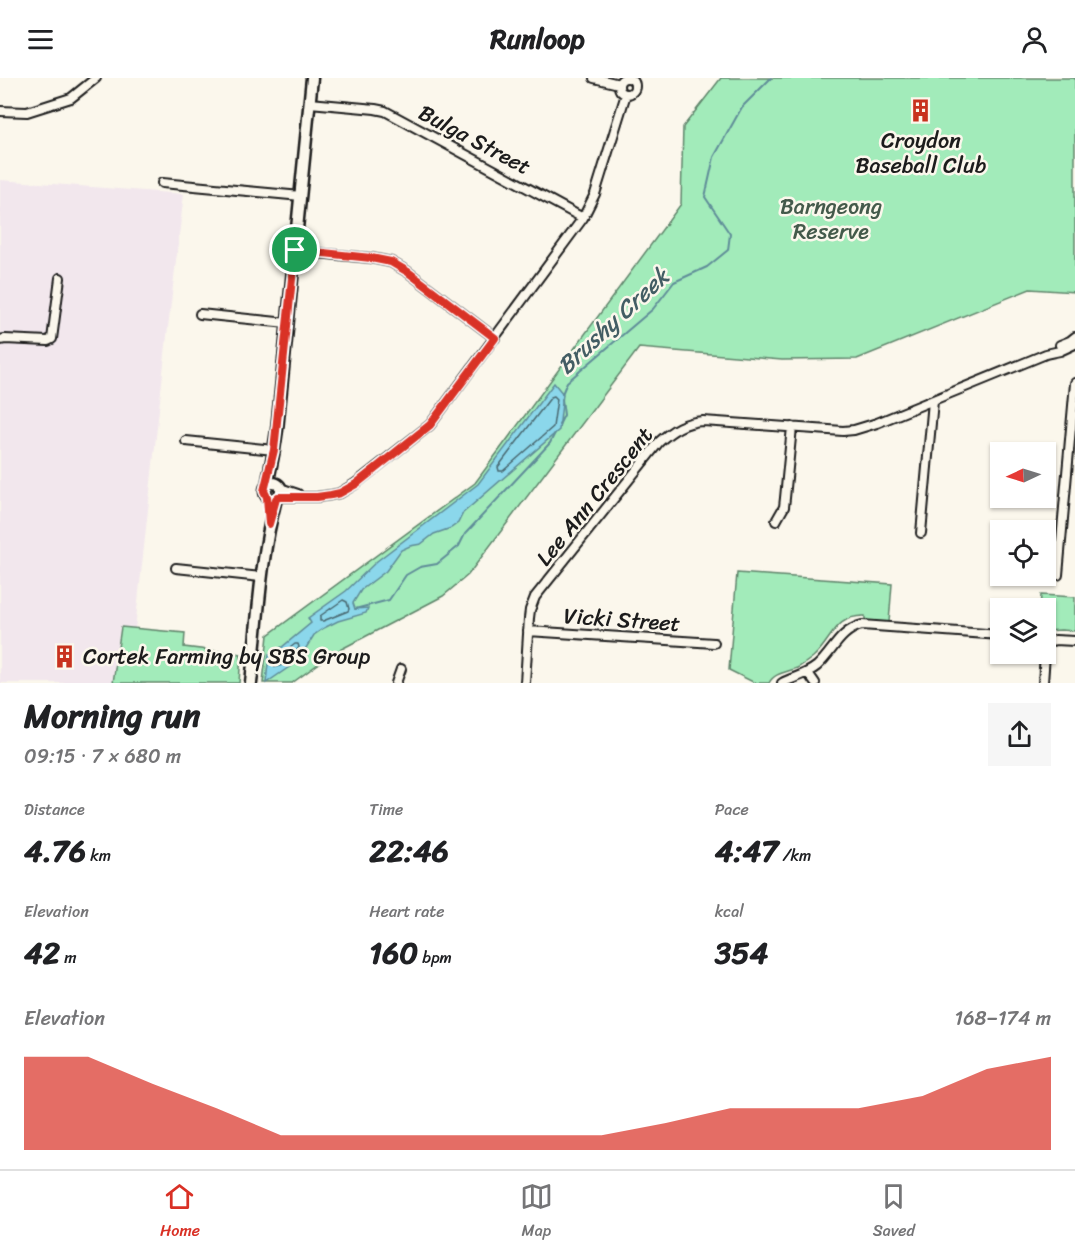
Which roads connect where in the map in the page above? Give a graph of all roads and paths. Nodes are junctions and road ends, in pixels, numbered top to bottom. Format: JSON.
{"nodes":[{"id":1,"x":96,"y":78,"type":"edge"},
{"id":2,"x":312,"y":78,"type":"edge"},
{"id":3,"x":594,"y":78,"type":"edge"},
{"id":4,"x":632,"y":79,"type":"edge"},
{"id":5,"x":619,"y":84,"type":"junction"},
{"id":6,"x":626,"y":94,"type":"junction"},
{"id":7,"x":310,"y":103,"type":"junction"},
{"id":8,"x":0,"y":111,"type":"edge"},
{"id":9,"x":162,"y":183,"type":"dead end"},
{"id":10,"x":301,"y":196,"type":"junction"},
{"id":11,"x":584,"y":218,"type":"junction"},
{"id":12,"x":295,"y":250,"type":"junction"},
{"id":13,"x":60,"y":278,"type":"dead end"},
{"id":14,"x":200,"y":314,"type":"dead end"},
{"id":15,"x":287,"y":323,"type":"junction"},
{"id":16,"x":495,"y":338,"type":"junction"},
{"id":17,"x":0,"y":340,"type":"edge"},
{"id":18,"x":1075,"y":340,"type":"edge"},
{"id":19,"x":1075,"y":383,"type":"edge"},
{"id":20,"x":933,"y":401,"type":"junction"},
{"id":21,"x":792,"y":427,"type":"junction"},
{"id":22,"x":186,"y":441,"type":"dead end"},
{"id":23,"x":274,"y":450,"type":"junction"},
{"id":24,"x":274,"y":492,"type":"junction"},
{"id":25,"x":776,"y":521,"type":"dead end"},
{"id":26,"x":921,"y":533,"type":"dead end"},
{"id":27,"x":176,"y":568,"type":"dead end"},
{"id":28,"x":1058,"y":575,"type":"dead end"},
{"id":29,"x":261,"y":577,"type":"junction"},
{"id":30,"x":528,"y":631,"type":"junction"},
{"id":31,"x":990,"y":634,"type":"edge"},
{"id":32,"x":1056,"y":640,"type":"edge"},
{"id":33,"x":1075,"y":640,"type":"edge"},
{"id":34,"x":714,"y":643,"type":"dead end"},
{"id":35,"x":1044,"y":664,"type":"edge"},
{"id":36,"x":401,"y":669,"type":"dead end"},
{"id":37,"x":806,"y":674,"type":"junction"},
{"id":38,"x":251,"y":683,"type":"edge"},
{"id":39,"x":396,"y":683,"type":"edge"},
{"id":40,"x":525,"y":683,"type":"edge"},
{"id":41,"x":782,"y":683,"type":"edge"},
{"id":42,"x":813,"y":683,"type":"edge"},
{"id":43,"x":1043,"y":683,"type":"edge"}],
"edges":[{"from":1,"to":8,"type":"street"},
{"from":2,"to":7,"type":"main road"},
{"from":3,"to":5,"type":"street"},
{"from":4,"to":5,"type":"street"},
{"from":4,"to":6,"type":"street"},
{"from":5,"to":6,"type":"street"},
{"from":6,"to":11,"type":"street"},
{"from":7,"to":10,"type":"main road"},
{"from":7,"to":11,"type":"street","name":"Bulga Street"},
{"from":9,"to":10,"type":"street"},
{"from":10,"to":12,"type":"main road"},
{"from":11,"to":16,"type":"street"},
{"from":12,"to":15,"type":"main road"},
{"from":12,"to":16,"type":"street"},
{"from":13,"to":17,"type":"street"},
{"from":14,"to":15,"type":"street"},
{"from":15,"to":23,"type":"main road"},
{"from":16,"to":24,"type":"street"},
{"from":18,"to":20,"type":"street","name":"Lee Ann Crescent"},
{"from":19,"to":28,"type":"street"},
{"from":20,"to":21,"type":"street","name":"Lee Ann Crescent"},
{"from":20,"to":26,"type":"street"},
{"from":21,"to":25,"type":"street"},
{"from":21,"to":30,"type":"street","name":"Lee Ann Crescent"},
{"from":22,"to":23,"type":"street"},
{"from":23,"to":24,"type":"main road"},
{"from":24,"to":29,"type":"main road"},
{"from":27,"to":29,"type":"street"},
{"from":29,"to":38,"type":"main road"},
{"from":30,"to":34,"type":"street","name":"Vicki Street"},
{"from":30,"to":40,"type":"street","name":"Lee Ann Crescent"},
{"from":31,"to":37,"type":"street"},
{"from":32,"to":33,"type":"street"},
{"from":35,"to":43,"type":"street"},
{"from":36,"to":39,"type":"street"},
{"from":37,"to":41,"type":"street"},
{"from":37,"to":42,"type":"street"}]}
